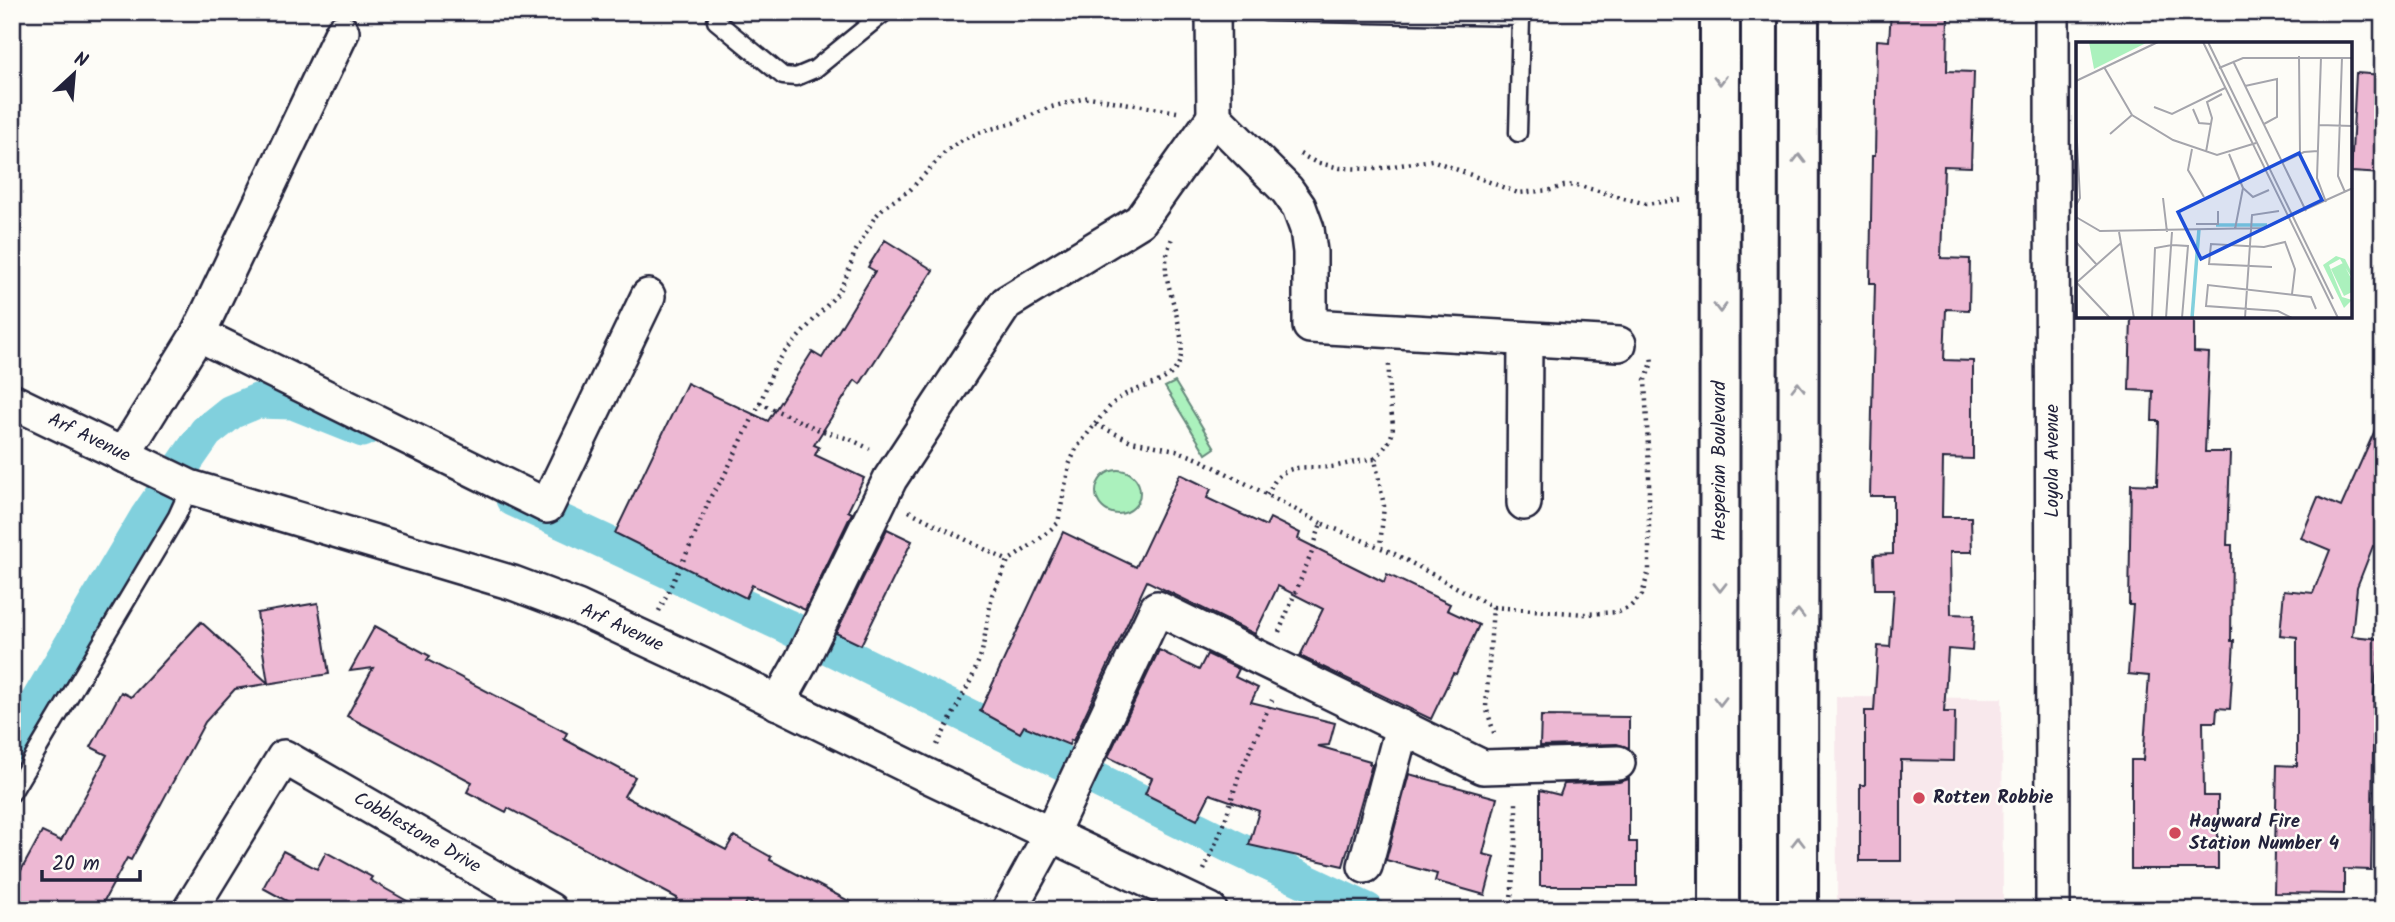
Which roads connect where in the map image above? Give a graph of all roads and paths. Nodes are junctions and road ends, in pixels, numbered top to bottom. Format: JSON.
{"nodes":[{"id":1,"x":885,"y":12,"type":"edge"},
{"id":2,"x":1213,"y":12,"type":"edge"},
{"id":3,"x":1266,"y":12,"type":"edge"},
{"id":4,"x":1720,"y":12,"type":"edge"},
{"id":5,"x":1799,"y":12,"type":"edge"},
{"id":6,"x":2052,"y":12,"type":"edge"},
{"id":7,"x":716,"y":21,"type":"dead end"},
{"id":8,"x":342,"y":32,"type":"dead end"},
{"id":9,"x":1214,"y":117,"type":"junction"},
{"id":10,"x":1518,"y":132,"type":"dead end"},
{"id":11,"x":1292,"y":150,"type":"dead end"},
{"id":12,"x":1720,"y":199,"type":"junction"},
{"id":13,"x":1178,"y":226,"type":"dead end"},
{"id":14,"x":648,"y":296,"type":"dead end"},
{"id":15,"x":1390,"y":331,"type":"junction"},
{"id":16,"x":198,"y":334,"type":"junction"},
{"id":17,"x":1525,"y":339,"type":"junction"},
{"id":18,"x":1619,"y":344,"type":"joint"},
{"id":19,"x":12,"y":401,"type":"edge"},
{"id":20,"x":760,"y":403,"type":"junction"},
{"id":21,"x":1095,"y":424,"type":"junction"},
{"id":22,"x":123,"y":455,"type":"junction"},
{"id":23,"x":1375,"y":459,"type":"junction"},
{"id":24,"x":888,"y":484,"type":"junction"},
{"id":25,"x":190,"y":487,"type":"junction"},
{"id":26,"x":1267,"y":495,"type":"junction"},
{"id":27,"x":1524,"y":503,"type":"dead end"},
{"id":28,"x":1321,"y":523,"type":"junction"},
{"id":29,"x":1380,"y":547,"type":"junction"},
{"id":30,"x":1008,"y":561,"type":"junction"},
{"id":31,"x":1493,"y":607,"type":"junction"},
{"id":32,"x":645,"y":639,"type":"junction"},
{"id":33,"x":1275,"y":666,"type":"junction"},
{"id":34,"x":778,"y":703,"type":"junction"},
{"id":35,"x":1402,"y":727,"type":"junction"},
{"id":36,"x":1618,"y":763,"type":"dead end"},
{"id":37,"x":1506,"y":766,"type":"junction"},
{"id":38,"x":922,"y":773,"type":"junction"},
{"id":39,"x":12,"y":793,"type":"edge"},
{"id":40,"x":1051,"y":834,"type":"junction"},
{"id":41,"x":1365,"y":866,"type":"dead end"},
{"id":42,"x":1200,"y":905,"type":"edge"},
{"id":43,"x":190,"y":910,"type":"edge"},
{"id":44,"x":550,"y":910,"type":"edge"},
{"id":45,"x":1009,"y":910,"type":"edge"},
{"id":46,"x":1510,"y":910,"type":"edge"},
{"id":47,"x":1719,"y":910,"type":"edge"},
{"id":48,"x":1798,"y":910,"type":"edge"},
{"id":49,"x":2053,"y":910,"type":"edge"}],
"edges":[{"from":1,"to":7,"type":"lane"},
{"from":2,"to":9,"type":"street"},
{"from":3,"to":10,"type":"lane"},
{"from":4,"to":12,"type":"main road","name":"Hesperian Boulevard","one_way":true},
{"from":48,"to":5,"type":"main road","one_way":true},
{"from":6,"to":49,"type":"street","name":"Loyola Avenue"},
{"from":8,"to":16,"type":"street"},
{"from":9,"to":15,"type":"street"},
{"from":9,"to":20,"type":"path"},
{"from":9,"to":24,"type":"street"},
{"from":11,"to":12,"type":"path"},
{"from":12,"to":47,"type":"main road","name":"Hesperian Boulevard","one_way":true},
{"from":13,"to":21,"type":"path"},
{"from":14,"to":16,"type":"street"},
{"from":15,"to":17,"type":"street"},
{"from":15,"to":23,"type":"path"},
{"from":16,"to":22,"type":"street"},
{"from":17,"to":18,"type":"street"},
{"from":17,"to":27,"type":"street"},
{"from":18,"to":31,"type":"path"},
{"from":19,"to":22,"type":"street","name":"Arf Avenue"},
{"from":20,"to":24,"type":"path"},
{"from":20,"to":32,"type":"path"},
{"from":21,"to":26,"type":"path"},
{"from":21,"to":30,"type":"path"},
{"from":22,"to":25,"type":"street","name":"Arf Avenue"},
{"from":23,"to":26,"type":"path"},
{"from":23,"to":29,"type":"path"},
{"from":24,"to":30,"type":"path"},
{"from":24,"to":34,"type":"street"},
{"from":25,"to":32,"type":"street","name":"Arf Avenue"},
{"from":25,"to":39,"type":"lane"},
{"from":26,"to":28,"type":"path"},
{"from":28,"to":29,"type":"path"},
{"from":28,"to":33,"type":"path"},
{"from":29,"to":31,"type":"path"},
{"from":30,"to":38,"type":"path"},
{"from":31,"to":37,"type":"path"},
{"from":32,"to":34,"type":"street","name":"Arf Avenue"},
{"from":33,"to":35,"type":"street"},
{"from":33,"to":40,"type":"street"},
{"from":33,"to":42,"type":"path"},
{"from":34,"to":38,"type":"street","name":"Arf Avenue"},
{"from":35,"to":37,"type":"street"},
{"from":35,"to":41,"type":"street"},
{"from":36,"to":37,"type":"street"},
{"from":37,"to":46,"type":"path"},
{"from":38,"to":40,"type":"street","name":"Arf Avenue"},
{"from":40,"to":42,"type":"street","name":"Arf Avenue"},
{"from":40,"to":45,"type":"street"},
{"from":43,"to":44,"type":"street","name":"Cobblestone Drive"}]}
